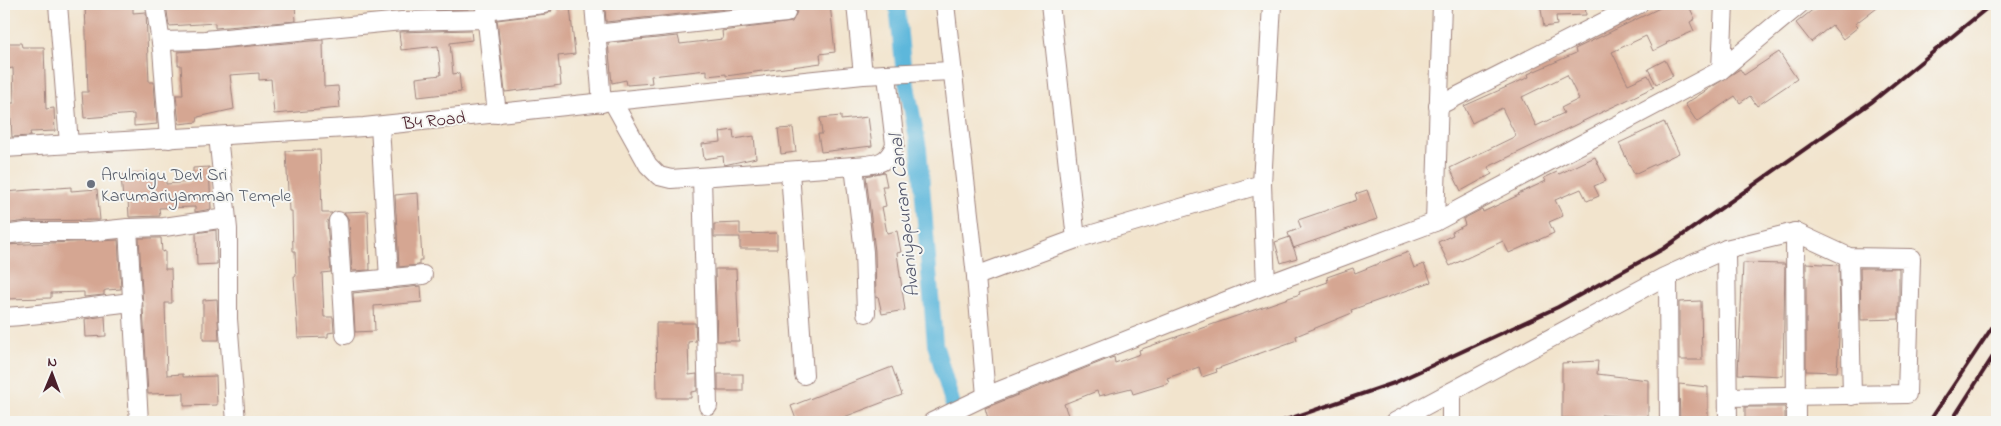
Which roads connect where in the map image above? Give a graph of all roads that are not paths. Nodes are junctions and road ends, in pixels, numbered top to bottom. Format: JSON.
{"nodes":[{"id":1,"x":58,"y":4,"type":"edge"},
{"id":2,"x":155,"y":4,"type":"edge"},
{"id":3,"x":544,"y":4,"type":"edge"},
{"id":4,"x":594,"y":4,"type":"edge"},
{"id":5,"x":856,"y":4,"type":"edge"},
{"id":6,"x":945,"y":4,"type":"edge"},
{"id":7,"x":1050,"y":4,"type":"edge"},
{"id":8,"x":1272,"y":4,"type":"edge"},
{"id":9,"x":1442,"y":4,"type":"edge"},
{"id":10,"x":1639,"y":4,"type":"edge"},
{"id":11,"x":1724,"y":4,"type":"edge"},
{"id":12,"x":1800,"y":4,"type":"edge"},
{"id":13,"x":485,"y":11,"type":"edge"},
{"id":14,"x":786,"y":13,"type":"dead end"},
{"id":15,"x":596,"y":34,"type":"junction"},
{"id":16,"x":161,"y":41,"type":"junction"},
{"id":17,"x":1721,"y":70,"type":"junction"},
{"id":18,"x":952,"y":71,"type":"junction"},
{"id":19,"x":863,"y":76,"type":"junction"},
{"id":20,"x":890,"y":76,"type":"junction"},
{"id":21,"x":608,"y":103,"type":"junction"},
{"id":22,"x":1438,"y":106,"type":"junction"},
{"id":23,"x":497,"y":114,"type":"junction"},
{"id":24,"x":380,"y":126,"type":"junction"},
{"id":25,"x":218,"y":136,"type":"junction"},
{"id":26,"x":169,"y":139,"type":"junction"},
{"id":27,"x":69,"y":144,"type":"junction"},
{"id":28,"x":4,"y":148,"type":"edge"},
{"id":29,"x":854,"y":166,"type":"junction"},
{"id":30,"x":790,"y":170,"type":"junction"},
{"id":31,"x":702,"y":177,"type":"junction"},
{"id":32,"x":1262,"y":184,"type":"junction"},
{"id":33,"x":226,"y":218,"type":"junction"},
{"id":34,"x":338,"y":221,"type":"dead end"},
{"id":35,"x":1435,"y":222,"type":"junction"},
{"id":36,"x":128,"y":228,"type":"junction"},
{"id":37,"x":1795,"y":232,"type":"junction"},
{"id":38,"x":4,"y":235,"type":"edge"},
{"id":39,"x":1076,"y":239,"type":"junction"},
{"id":40,"x":1726,"y":249,"type":"junction"},
{"id":41,"x":1849,"y":257,"type":"junction"},
{"id":42,"x":423,"y":275,"type":"dead end"},
{"id":43,"x":976,"y":276,"type":"junction"},
{"id":44,"x":1668,"y":276,"type":"dead end"},
{"id":45,"x":389,"y":279,"type":"junction"},
{"id":46,"x":342,"y":283,"type":"junction"},
{"id":47,"x":1266,"y":285,"type":"junction"},
{"id":48,"x":134,"y":302,"type":"junction"},
{"id":49,"x":866,"y":313,"type":"dead end"},
{"id":50,"x":4,"y":317,"type":"edge"},
{"id":51,"x":345,"y":336,"type":"dead end"},
{"id":52,"x":804,"y":375,"type":"dead end"},
{"id":53,"x":1451,"y":392,"type":"junction"},
{"id":54,"x":986,"y":396,"type":"junction"},
{"id":55,"x":1796,"y":396,"type":"junction"},
{"id":56,"x":1852,"y":396,"type":"junction"},
{"id":57,"x":1728,"y":397,"type":"junction"},
{"id":58,"x":708,"y":406,"type":"dead end"},
{"id":59,"x":936,"y":421,"type":"edge"},
{"id":60,"x":140,"y":422,"type":"edge"},
{"id":61,"x":236,"y":422,"type":"edge"},
{"id":62,"x":1395,"y":422,"type":"edge"},
{"id":63,"x":1451,"y":422,"type":"edge"},
{"id":64,"x":1669,"y":422,"type":"edge"},
{"id":65,"x":1728,"y":422,"type":"edge"},
{"id":66,"x":1796,"y":422,"type":"edge"}],
"edges":[{"from":1,"to":27,"type":"street"},
{"from":2,"to":16,"type":"street"},
{"from":3,"to":13,"type":"street"},
{"from":4,"to":15,"type":"street"},
{"from":5,"to":19,"type":"street"},
{"from":6,"to":18,"type":"street"},
{"from":7,"to":39,"type":"street"},
{"from":8,"to":32,"type":"street"},
{"from":9,"to":22,"type":"street"},
{"from":10,"to":22,"type":"street"},
{"from":11,"to":17,"type":"street"},
{"from":12,"to":17,"type":"street"},
{"from":13,"to":16,"type":"street"},
{"from":13,"to":23,"type":"street"},
{"from":14,"to":15,"type":"street"},
{"from":15,"to":21,"type":"street"},
{"from":16,"to":26,"type":"street"},
{"from":17,"to":35,"type":"street"},
{"from":18,"to":20,"type":"street","name":"B4 Road"},
{"from":18,"to":43,"type":"street"},
{"from":19,"to":20,"type":"street","name":"B4 Road"},
{"from":19,"to":21,"type":"street","name":"B4 Road"},
{"from":20,"to":29,"type":"street"},
{"from":21,"to":23,"type":"street","name":"B4 Road"},
{"from":21,"to":31,"type":"street"},
{"from":22,"to":35,"type":"street"},
{"from":23,"to":24,"type":"street","name":"B4 Road"},
{"from":24,"to":25,"type":"street","name":"B4 Road"},
{"from":24,"to":45,"type":"street"},
{"from":25,"to":26,"type":"street","name":"B4 Road"},
{"from":25,"to":33,"type":"street"},
{"from":26,"to":27,"type":"street","name":"B4 Road"},
{"from":27,"to":28,"type":"street","name":"B4 Road"},
{"from":29,"to":30,"type":"street"},
{"from":29,"to":49,"type":"street"},
{"from":30,"to":31,"type":"street"},
{"from":30,"to":52,"type":"street"},
{"from":31,"to":58,"type":"street"},
{"from":32,"to":39,"type":"street"},
{"from":32,"to":47,"type":"street"},
{"from":33,"to":36,"type":"street"},
{"from":33,"to":61,"type":"street"},
{"from":34,"to":46,"type":"street"},
{"from":35,"to":47,"type":"street"},
{"from":36,"to":38,"type":"street"},
{"from":36,"to":48,"type":"street"},
{"from":37,"to":40,"type":"street"},
{"from":37,"to":41,"type":"street"},
{"from":37,"to":55,"type":"street"},
{"from":39,"to":43,"type":"street"},
{"from":40,"to":53,"type":"street"},
{"from":40,"to":57,"type":"street"},
{"from":41,"to":56,"type":"street"},
{"from":41,"to":56,"type":"street"},
{"from":42,"to":45,"type":"street"},
{"from":43,"to":54,"type":"street"},
{"from":44,"to":64,"type":"street"},
{"from":45,"to":46,"type":"street"},
{"from":46,"to":51,"type":"street"},
{"from":47,"to":54,"type":"street"},
{"from":48,"to":50,"type":"street"},
{"from":48,"to":60,"type":"street"},
{"from":53,"to":62,"type":"street"},
{"from":53,"to":63,"type":"street"},
{"from":54,"to":59,"type":"street"},
{"from":55,"to":56,"type":"street"},
{"from":55,"to":57,"type":"street"},
{"from":55,"to":66,"type":"street"},
{"from":57,"to":65,"type":"street"}]}
